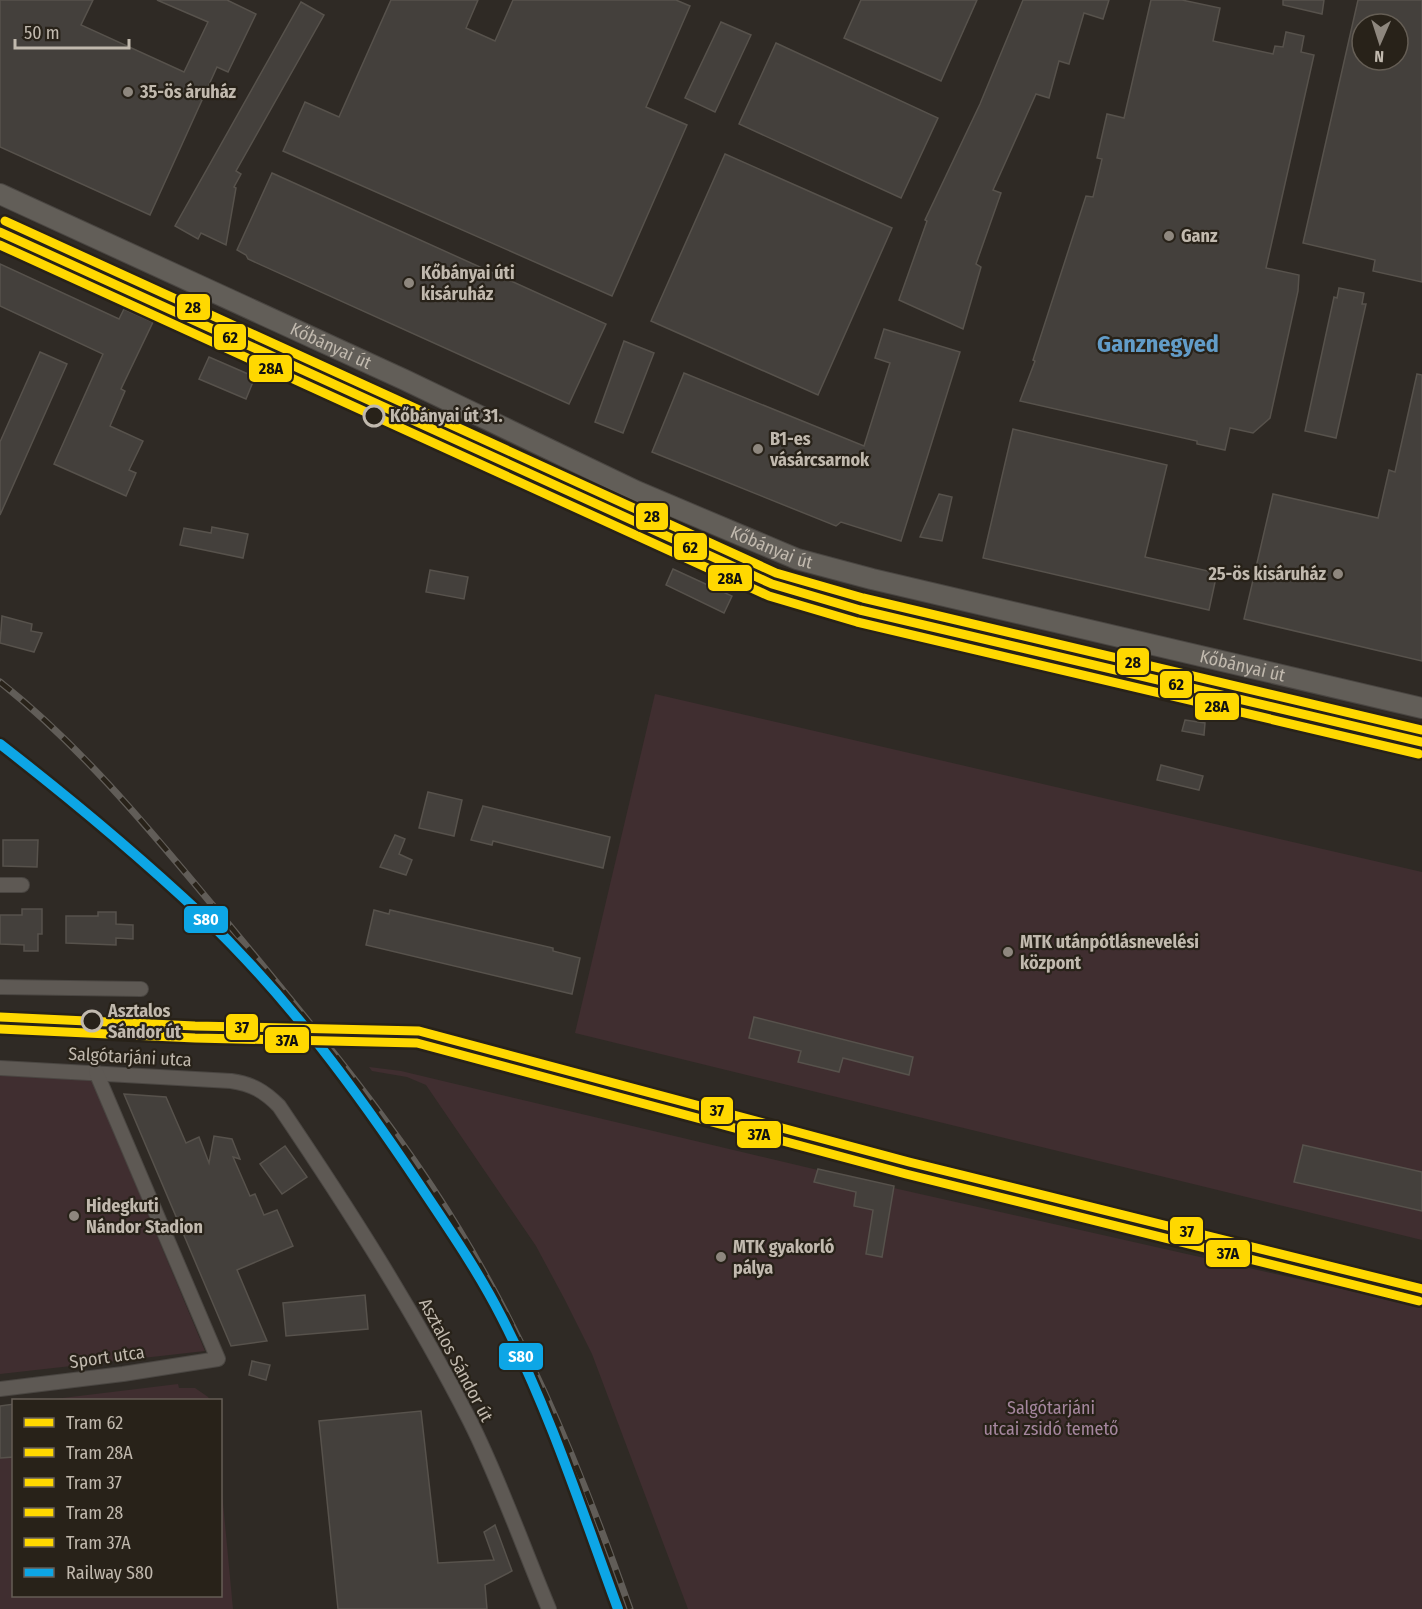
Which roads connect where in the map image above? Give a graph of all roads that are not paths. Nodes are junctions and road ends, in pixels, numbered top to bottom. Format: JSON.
{"nodes":[{"id":1,"x":0,"y":194,"type":"edge"},
{"id":2,"x":1422,"y":708,"type":"edge"},
{"id":3,"x":0,"y":885,"type":"edge"},
{"id":4,"x":22,"y":885,"type":"dead end"},
{"id":5,"x":0,"y":987,"type":"edge"},
{"id":6,"x":141,"y":989,"type":"dead end"},
{"id":7,"x":0,"y":1068,"type":"edge"},
{"id":8,"x":96,"y":1072,"type":"junction"},
{"id":9,"x":257,"y":1088,"type":"joint"},
{"id":10,"x":0,"y":1389,"type":"edge"},
{"id":11,"x":549,"y":1609,"type":"edge"}],
"edges":[{"from":1,"to":2,"type":"main road","name":"Kőbányai út"},
{"from":3,"to":4,"type":"street"},
{"from":5,"to":6,"type":"street"},
{"from":7,"to":8,"type":"street","name":"Salgótarjáni utca"},
{"from":8,"to":9,"type":"street","name":"Salgótarjáni utca"},
{"from":8,"to":10,"type":"street","name":"Sport utca"},
{"from":9,"to":11,"type":"street","name":"Asztalos Sándor út"}]}
